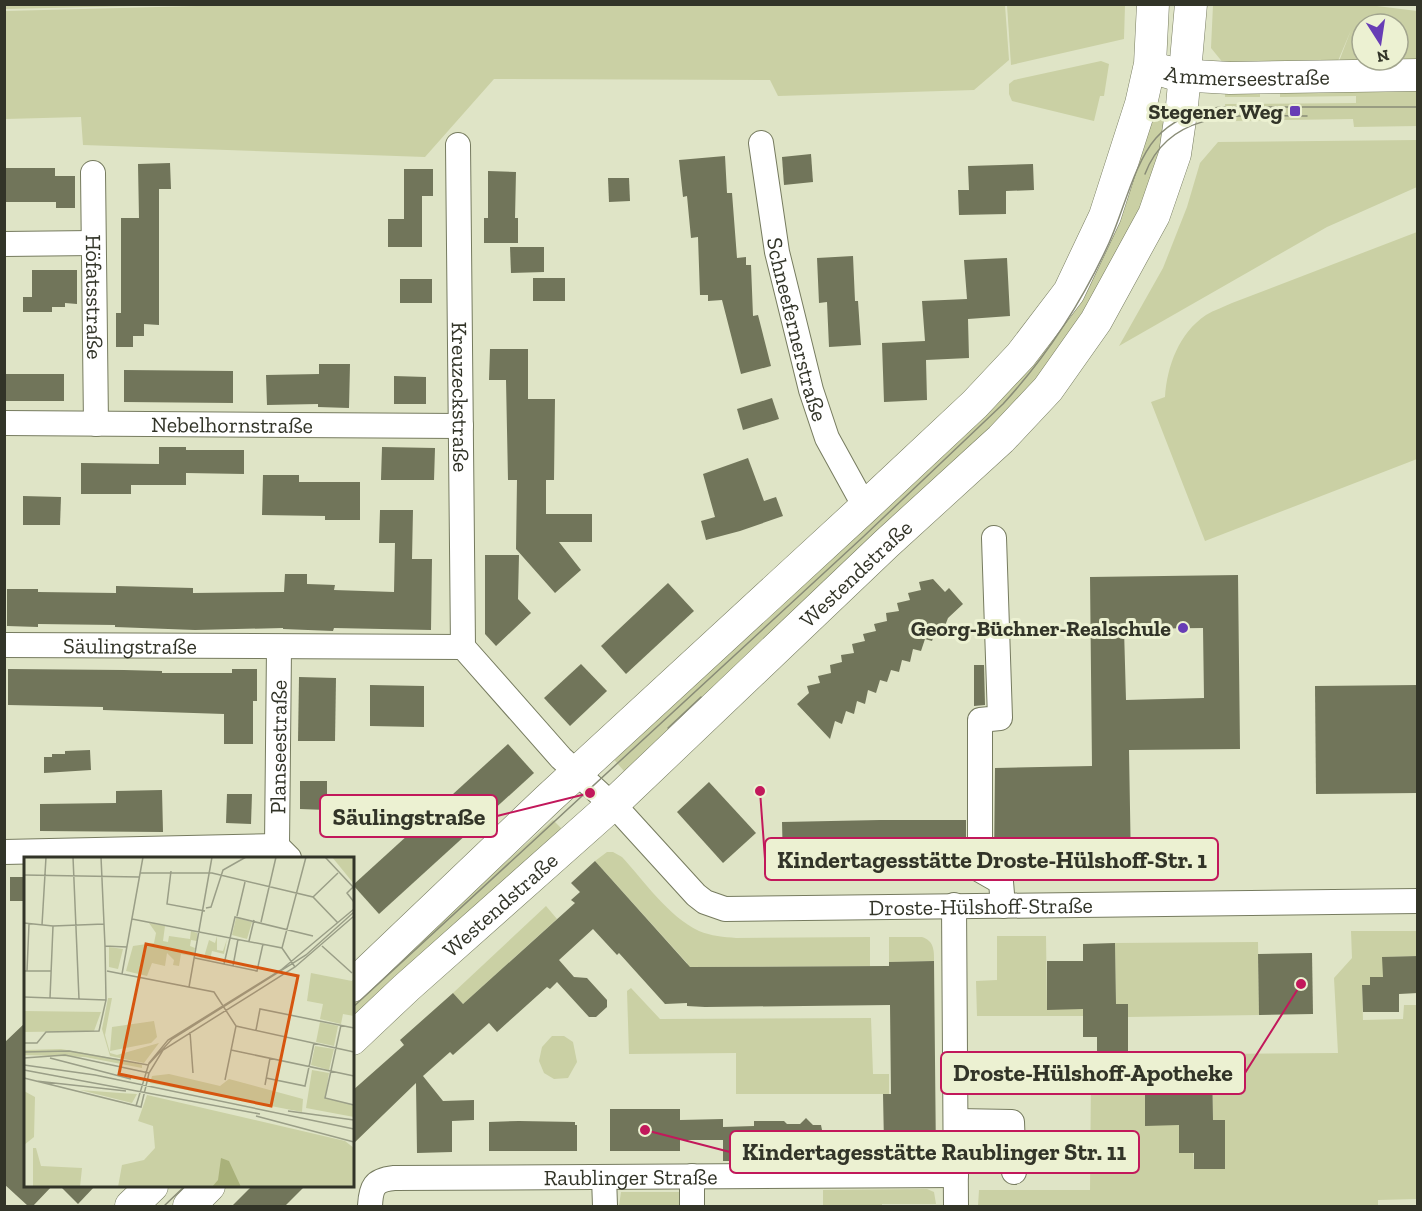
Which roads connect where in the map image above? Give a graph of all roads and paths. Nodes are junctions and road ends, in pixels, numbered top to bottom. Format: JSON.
{"nodes":[{"id":1,"x":1153,"y":4,"type":"edge"},
{"id":2,"x":1191,"y":4,"type":"edge"},
{"id":3,"x":1150,"y":54,"type":"junction"},
{"id":4,"x":1186,"y":75,"type":"junction"},
{"id":5,"x":1418,"y":75,"type":"edge"},
{"id":6,"x":761,"y":142,"type":"dead end"},
{"id":7,"x":458,"y":146,"type":"dead end"},
{"id":8,"x":93,"y":173,"type":"dead end"},
{"id":9,"x":93,"y":243,"type":"junction"},
{"id":10,"x":4,"y":244,"type":"edge"},
{"id":11,"x":4,"y":423,"type":"edge"},
{"id":12,"x":96,"y":424,"type":"junction"},
{"id":13,"x":460,"y":426,"type":"junction"},
{"id":14,"x":865,"y":507,"type":"junction"},
{"id":15,"x":994,"y":538,"type":"dead end"},
{"id":16,"x":4,"y":645,"type":"edge"},
{"id":17,"x":463,"y":647,"type":"junction"},
{"id":18,"x":279,"y":648,"type":"junction"},
{"id":19,"x":594,"y":788,"type":"junction"},
{"id":20,"x":4,"y":852,"type":"edge"},
{"id":21,"x":283,"y":852,"type":"edge"},
{"id":22,"x":1418,"y":901,"type":"edge"},
{"id":23,"x":954,"y":905,"type":"junction"},
{"id":24,"x":1003,"y":906,"type":"junction"},
{"id":25,"x":354,"y":984,"type":"edge"},
{"id":26,"x":354,"y":1037,"type":"edge"},
{"id":27,"x":956,"y":1121,"type":"junction"},
{"id":28,"x":1014,"y":1172,"type":"dead end"},
{"id":29,"x":956,"y":1175,"type":"junction"},
{"id":30,"x":692,"y":1176,"type":"junction"},
{"id":31,"x":604,"y":1177,"type":"junction"},
{"id":32,"x":150,"y":1187,"type":"edge"},
{"id":33,"x":207,"y":1187,"type":"edge"},
{"id":34,"x":131,"y":1206,"type":"edge"},
{"id":35,"x":189,"y":1206,"type":"edge"},
{"id":36,"x":370,"y":1206,"type":"edge"},
{"id":37,"x":605,"y":1206,"type":"edge"},
{"id":38,"x":692,"y":1206,"type":"edge"},
{"id":39,"x":956,"y":1206,"type":"edge"}],
"edges":[{"from":1,"to":3,"type":"main road","name":"Westendstraße"},
{"from":2,"to":4,"type":"main road","name":"Westendstraße"},
{"from":3,"to":4,"type":"main road","name":"Ammerseestraße"},
{"from":3,"to":14,"type":"main road","name":"Westendstraße"},
{"from":4,"to":5,"type":"main road","name":"Ammerseestraße"},
{"from":4,"to":19,"type":"main road","name":"Westendstraße"},
{"from":6,"to":14,"type":"street","name":"Schneefernerstraße"},
{"from":7,"to":13,"type":"street","name":"Kreuzeckstraße"},
{"from":8,"to":9,"type":"street","name":"Höfatsstraße"},
{"from":9,"to":10,"type":"street"},
{"from":9,"to":12,"type":"street","name":"Höfatsstraße"},
{"from":11,"to":12,"type":"street","name":"Nebelhornstraße"},
{"from":12,"to":13,"type":"street","name":"Nebelhornstraße"},
{"from":13,"to":17,"type":"street","name":"Kreuzeckstraße"},
{"from":14,"to":19,"type":"main road","name":"Westendstraße"},
{"from":15,"to":24,"type":"street"},
{"from":16,"to":18,"type":"street","name":"Säulingstraße"},
{"from":17,"to":18,"type":"street","name":"Säulingstraße"},
{"from":17,"to":19,"type":"street"},
{"from":18,"to":21,"type":"street","name":"Planseestraße"},
{"from":19,"to":23,"type":"street","name":"Droste-Hülshoff-Straße"},
{"from":19,"to":25,"type":"main road","name":"Westendstraße"},
{"from":19,"to":26,"type":"main road","name":"Westendstraße"},
{"from":20,"to":21,"type":"street"},
{"from":22,"to":24,"type":"street","name":"Droste-Hülshoff-Straße"},
{"from":23,"to":24,"type":"street","name":"Droste-Hülshoff-Straße"},
{"from":23,"to":27,"type":"street"},
{"from":27,"to":28,"type":"street"},
{"from":27,"to":29,"type":"street"},
{"from":29,"to":30,"type":"street","name":"Raublinger Straße"},
{"from":29,"to":39,"type":"street"},
{"from":30,"to":31,"type":"street","name":"Raublinger Straße"},
{"from":30,"to":38,"type":"street"},
{"from":31,"to":36,"type":"street","name":"Raublinger Straße"},
{"from":31,"to":37,"type":"street"},
{"from":32,"to":34,"type":"main road"},
{"from":33,"to":35,"type":"main road"}]}
